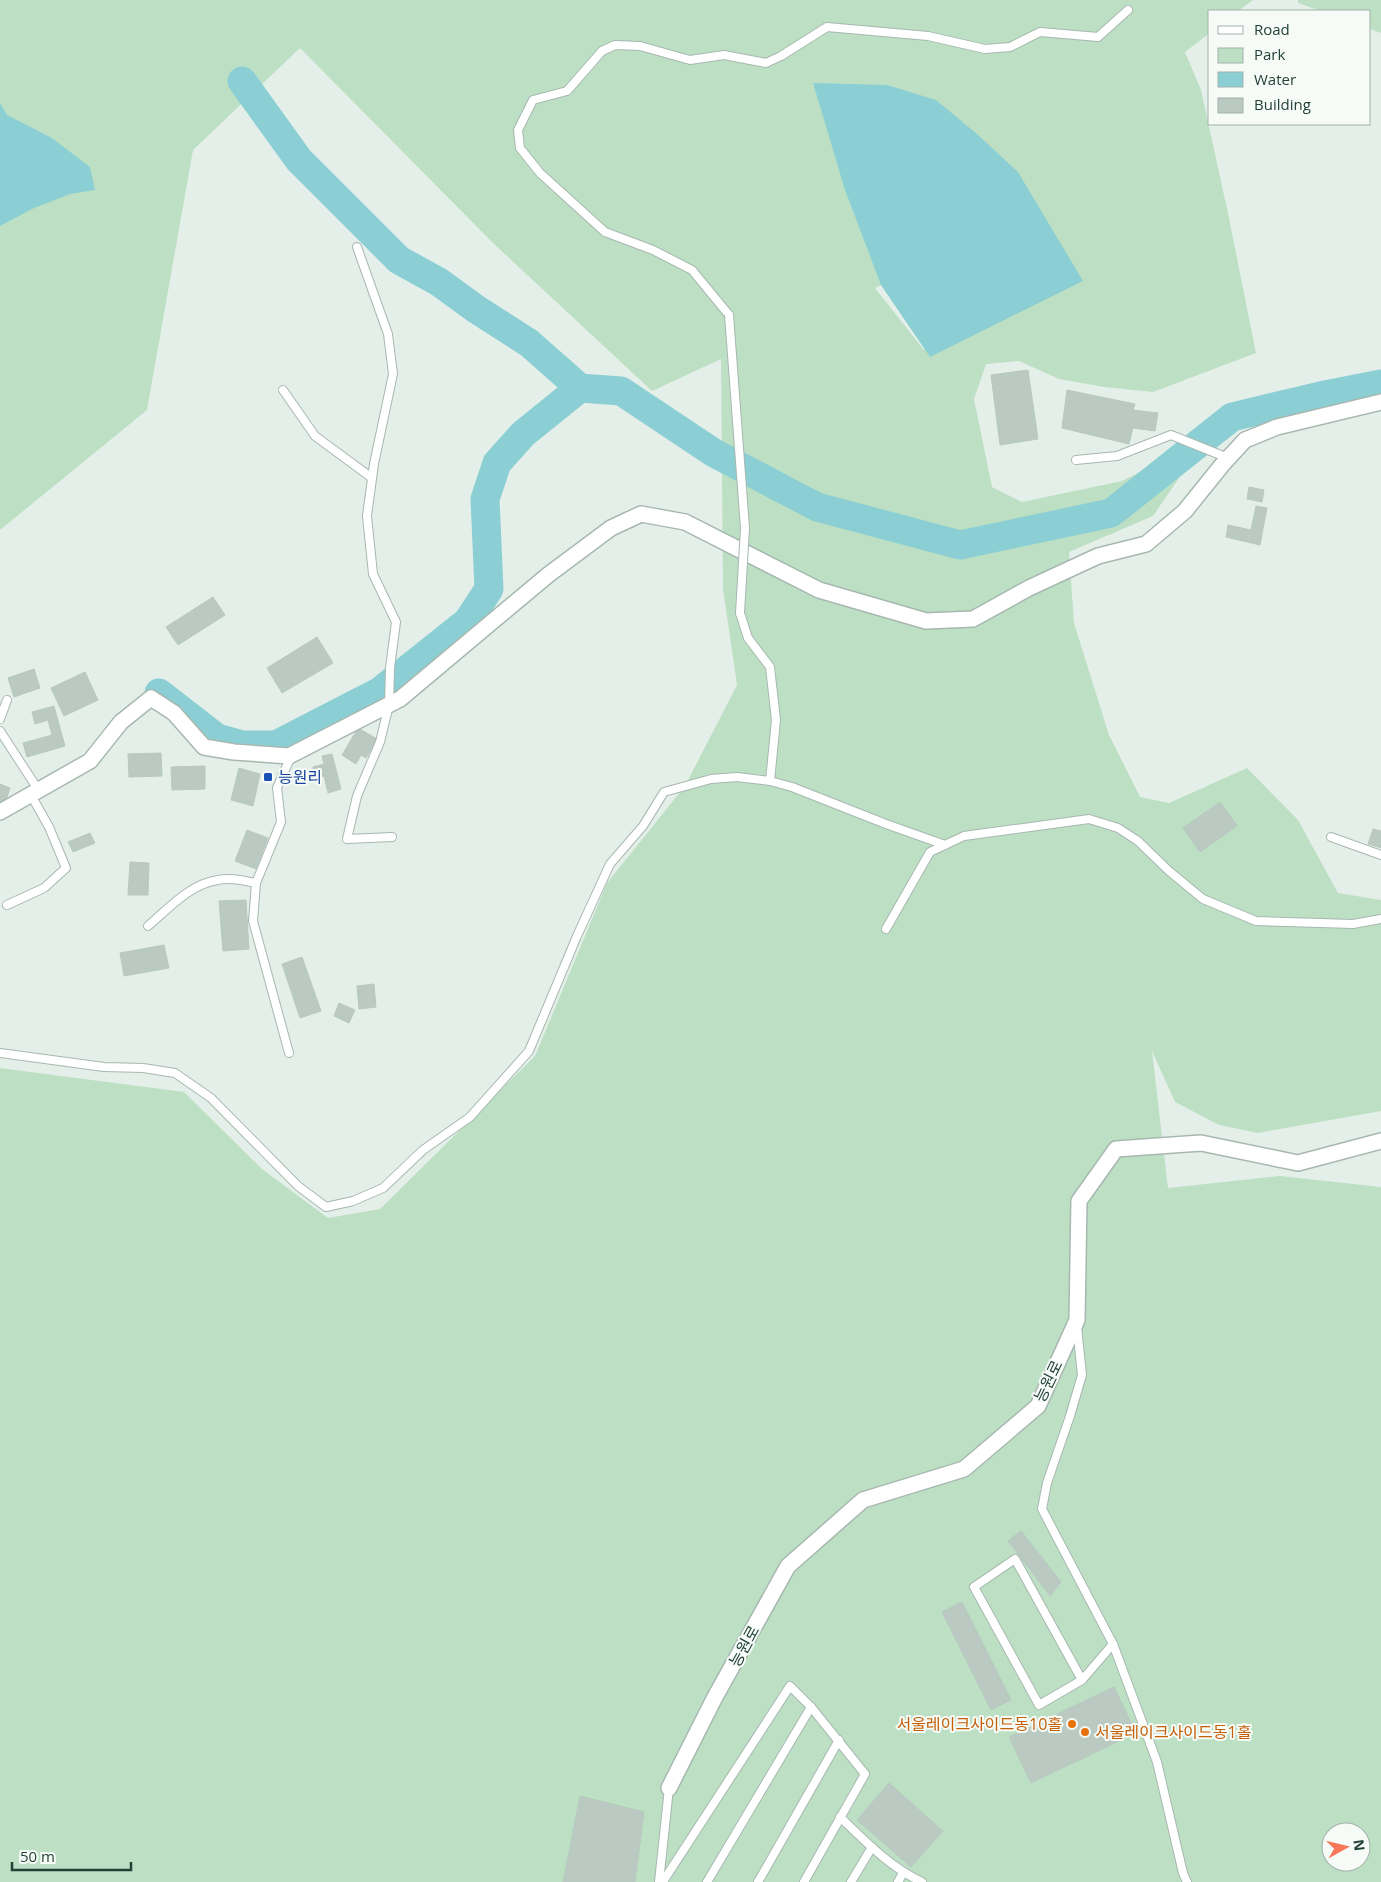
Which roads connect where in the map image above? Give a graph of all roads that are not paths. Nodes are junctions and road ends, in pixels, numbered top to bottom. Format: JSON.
{"nodes":[{"id":1,"x":1128,"y":10,"type":"dead end"},
{"id":2,"x":357,"y":247,"type":"dead end"},
{"id":3,"x":283,"y":390,"type":"dead end"},
{"id":4,"x":1381,"y":402,"type":"edge"},
{"id":5,"x":1228,"y":458,"type":"junction"},
{"id":6,"x":1076,"y":460,"type":"dead end"},
{"id":7,"x":372,"y":478,"type":"junction"},
{"id":8,"x":7,"y":700,"type":"dead end"},
{"id":9,"x":389,"y":705,"type":"junction"},
{"id":10,"x":0,"y":719,"type":"edge"},
{"id":11,"x":0,"y":731,"type":"edge"},
{"id":12,"x":292,"y":754,"type":"junction"},
{"id":13,"x":770,"y":781,"type":"junction"},
{"id":14,"x":35,"y":793,"type":"junction"},
{"id":15,"x":0,"y":812,"type":"edge"},
{"id":16,"x":392,"y":837,"type":"dead end"},
{"id":17,"x":1331,"y":837,"type":"dead end"},
{"id":18,"x":945,"y":845,"type":"junction"},
{"id":19,"x":1381,"y":854,"type":"edge"},
{"id":20,"x":256,"y":883,"type":"junction"},
{"id":21,"x":7,"y":905,"type":"dead end"},
{"id":22,"x":1381,"y":919,"type":"edge"},
{"id":23,"x":148,"y":926,"type":"dead end"},
{"id":24,"x":886,"y":929,"type":"dead end"},
{"id":25,"x":0,"y":1053,"type":"edge"},
{"id":26,"x":289,"y":1053,"type":"dead end"},
{"id":27,"x":1381,"y":1141,"type":"edge"},
{"id":28,"x":1077,"y":1320,"type":"junction"},
{"id":29,"x":1113,"y":1644,"type":"junction"},
{"id":30,"x":1082,"y":1680,"type":"junction"},
{"id":31,"x":811,"y":1707,"type":"junction"},
{"id":32,"x":839,"y":1740,"type":"junction"},
{"id":33,"x":669,"y":1788,"type":"joint"},
{"id":34,"x":840,"y":1818,"type":"junction"},
{"id":35,"x":872,"y":1847,"type":"junction"},
{"id":36,"x":903,"y":1873,"type":"junction"},
{"id":37,"x":663,"y":1880,"type":"edge"},
{"id":38,"x":707,"y":1882,"type":"edge"},
{"id":39,"x":758,"y":1882,"type":"edge"},
{"id":40,"x":804,"y":1882,"type":"edge"},
{"id":41,"x":851,"y":1882,"type":"edge"},
{"id":42,"x":898,"y":1882,"type":"edge"},
{"id":43,"x":922,"y":1882,"type":"edge"},
{"id":44,"x":1188,"y":1882,"type":"edge"}],
"edges":[{"from":1,"to":13,"type":"lane","bridge":true},
{"from":2,"to":7,"type":"lane"},
{"from":3,"to":7,"type":"lane"},
{"from":4,"to":5,"type":"street"},
{"from":5,"to":6,"type":"lane"},
{"from":5,"to":9,"type":"street"},
{"from":7,"to":9,"type":"lane"},
{"from":8,"to":10,"type":"lane"},
{"from":9,"to":12,"type":"street"},
{"from":9,"to":16,"type":"lane"},
{"from":11,"to":14,"type":"lane"},
{"from":12,"to":14,"type":"street"},
{"from":12,"to":20,"type":"lane"},
{"from":13,"to":18,"type":"lane"},
{"from":13,"to":25,"type":"lane"},
{"from":14,"to":15,"type":"street"},
{"from":14,"to":21,"type":"lane"},
{"from":17,"to":19,"type":"lane"},
{"from":18,"to":22,"type":"lane"},
{"from":18,"to":24,"type":"lane"},
{"from":20,"to":23,"type":"lane"},
{"from":20,"to":26,"type":"lane"},
{"from":27,"to":28,"type":"street","name":"능원로"},
{"from":28,"to":29,"type":"lane"},
{"from":28,"to":33,"type":"street","name":"능원로"},
{"from":29,"to":30,"type":"lane"},
{"from":29,"to":44,"type":"lane"},
{"from":30,"to":30,"type":"lane"},
{"from":31,"to":32,"type":"lane"},
{"from":31,"to":37,"type":"lane"},
{"from":31,"to":38,"type":"lane"},
{"from":32,"to":34,"type":"lane"},
{"from":32,"to":39,"type":"lane"},
{"from":33,"to":37,"type":"lane"},
{"from":34,"to":35,"type":"lane"},
{"from":34,"to":40,"type":"lane"},
{"from":35,"to":36,"type":"lane"},
{"from":35,"to":41,"type":"lane"},
{"from":36,"to":42,"type":"lane"},
{"from":36,"to":43,"type":"lane"}]}
